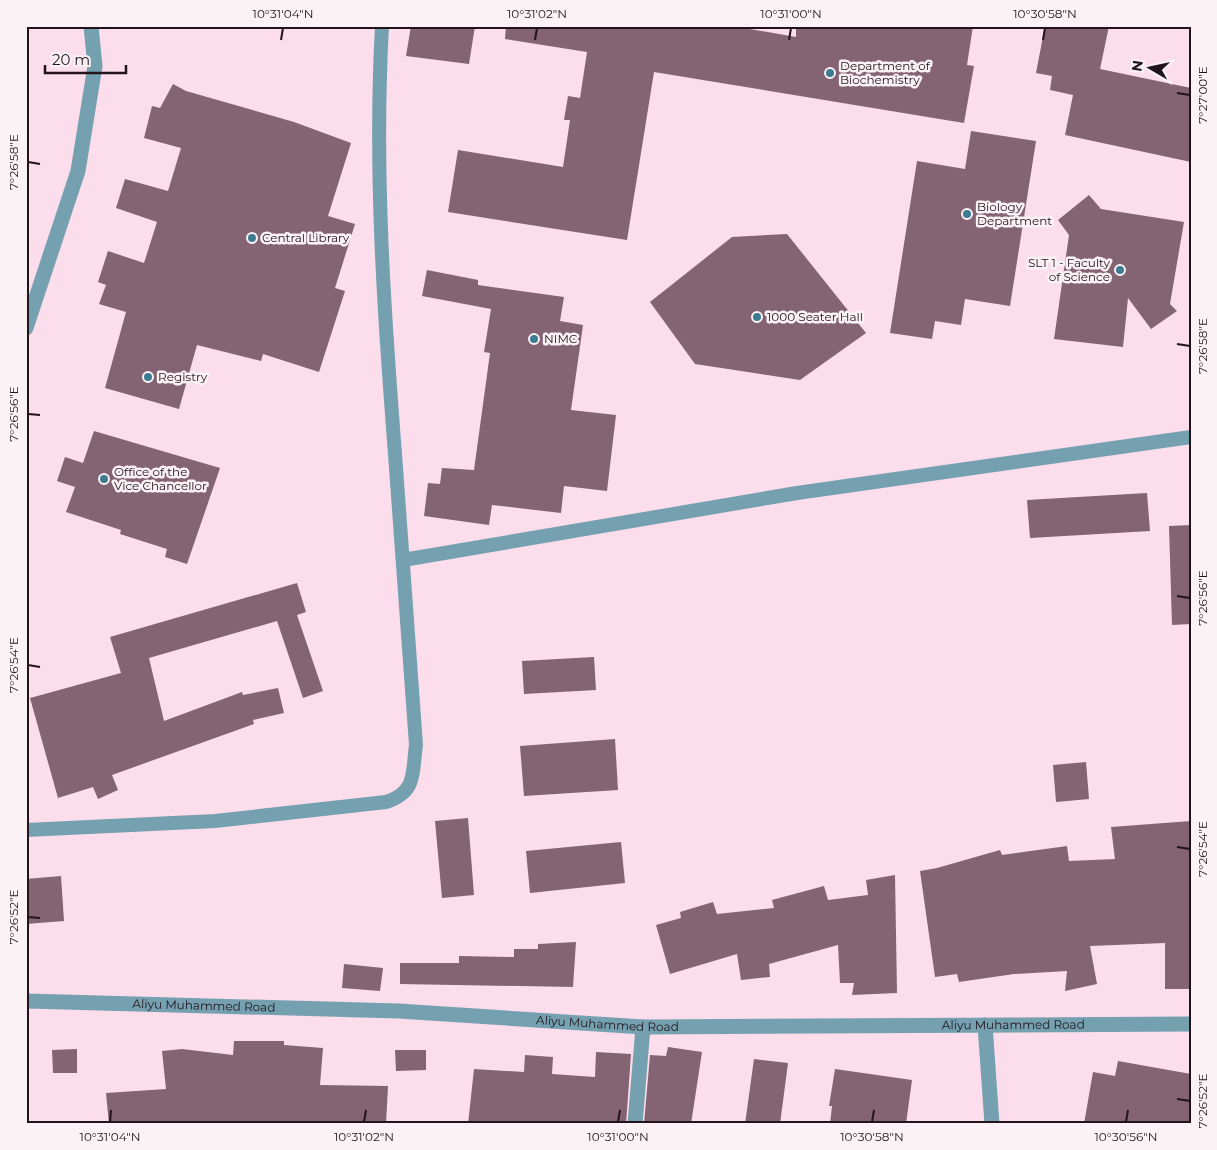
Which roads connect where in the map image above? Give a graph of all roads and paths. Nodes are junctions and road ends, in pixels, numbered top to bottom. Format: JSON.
{"nodes":[{"id":1,"x":92,"y":26,"type":"edge"},
{"id":2,"x":382,"y":26,"type":"edge"},
{"id":3,"x":26,"y":328,"type":"edge"},
{"id":4,"x":1191,"y":437,"type":"edge"},
{"id":5,"x":403,"y":560,"type":"junction"},
{"id":6,"x":26,"y":830,"type":"edge"},
{"id":7,"x":26,"y":1001,"type":"edge"},
{"id":8,"x":984,"y":1024,"type":"junction"},
{"id":9,"x":1191,"y":1024,"type":"edge"},
{"id":10,"x":643,"y":1027,"type":"junction"},
{"id":11,"x":635,"y":1124,"type":"edge"},
{"id":12,"x":992,"y":1124,"type":"edge"}],
"edges":[{"from":1,"to":3,"type":"street"},
{"from":2,"to":5,"type":"lane"},
{"from":4,"to":5,"type":"lane"},
{"from":5,"to":6,"type":"lane"},
{"from":7,"to":10,"type":"street","name":"Aliyu Muhammed Road"},
{"from":8,"to":9,"type":"street","name":"Aliyu Muhammed Road"},
{"from":8,"to":10,"type":"street","name":"Aliyu Muhammed Road"},
{"from":8,"to":12,"type":"street"},
{"from":10,"to":11,"type":"street"}]}
